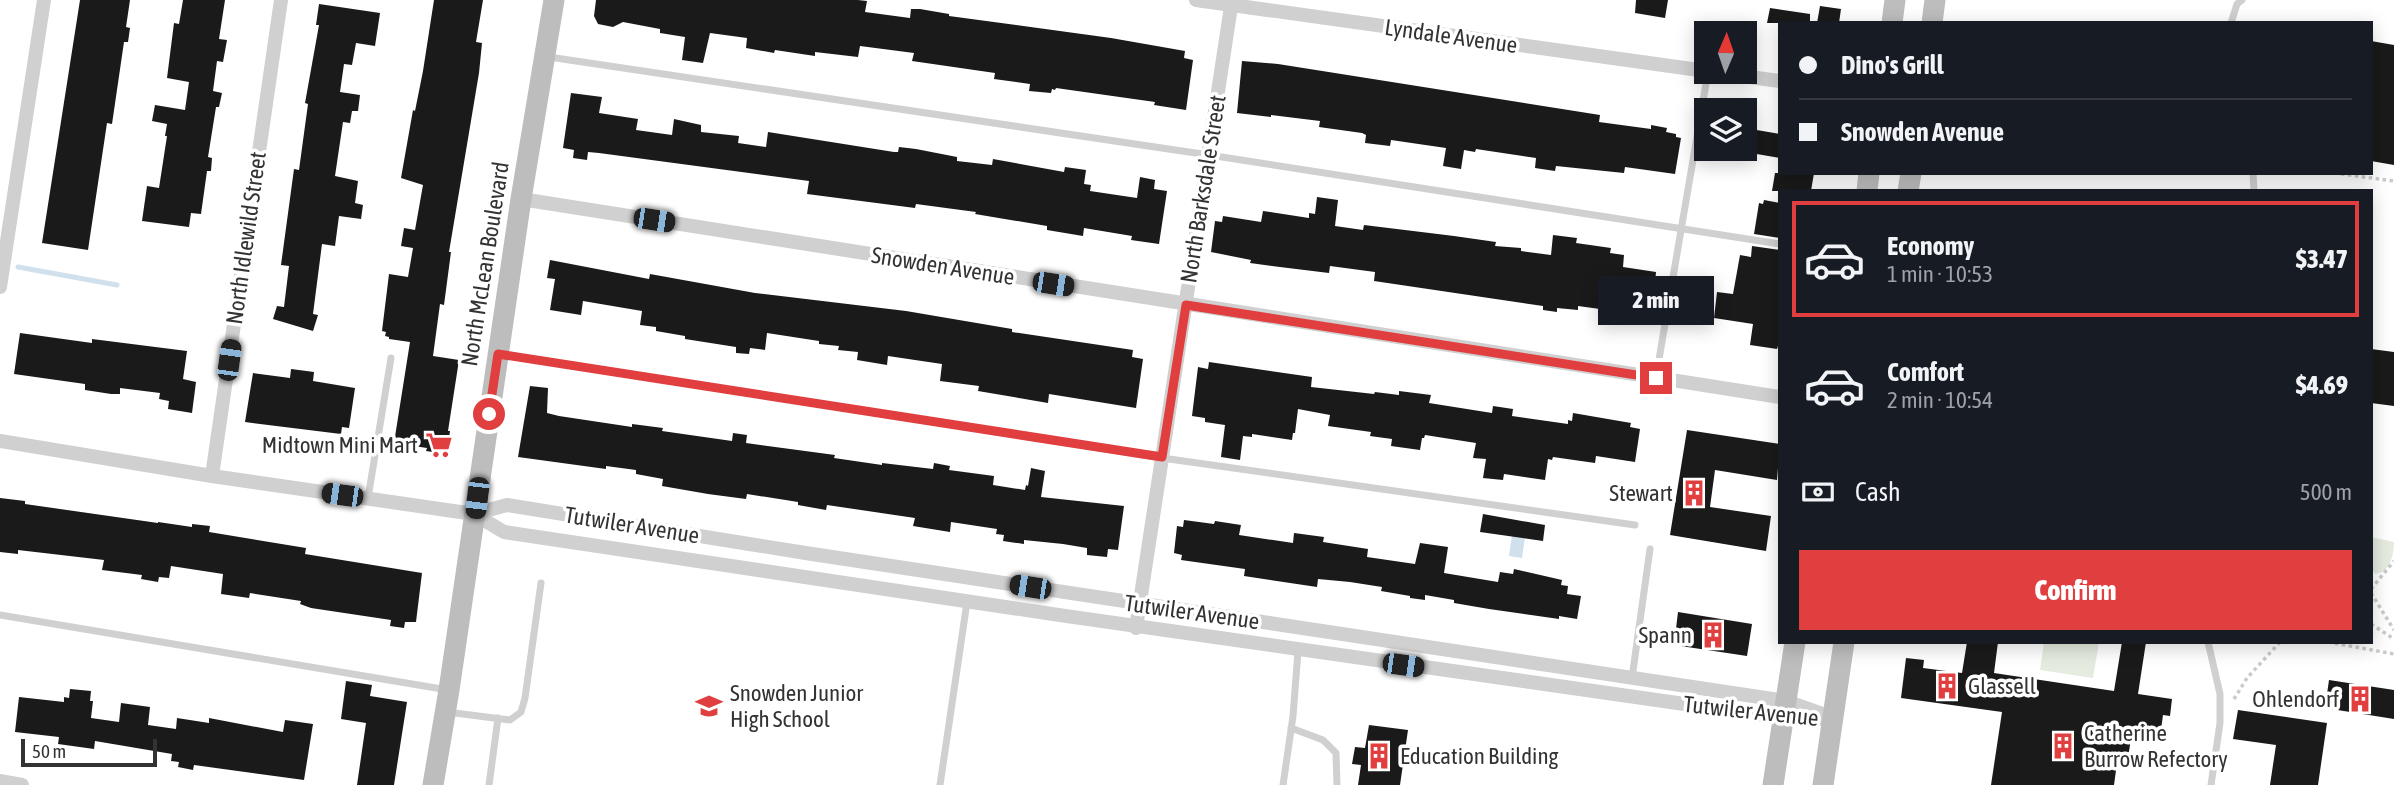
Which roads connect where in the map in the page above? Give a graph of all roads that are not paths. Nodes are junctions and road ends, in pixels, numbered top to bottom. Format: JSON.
{"nodes":[{"id":1,"x":44,"y":0,"type":"edge"},
{"id":2,"x":281,"y":0,"type":"edge"},
{"id":3,"x":554,"y":0,"type":"edge"},
{"id":4,"x":1196,"y":0,"type":"edge"},
{"id":5,"x":1895,"y":0,"type":"edge"},
{"id":6,"x":1935,"y":0,"type":"edge"},
{"id":7,"x":2242,"y":0,"type":"edge"},
{"id":8,"x":1232,"y":3,"type":"edge"},
{"id":9,"x":1892,"y":21,"type":"edge"},
{"id":10,"x":1932,"y":21,"type":"edge"},
{"id":11,"x":2232,"y":21,"type":"edge"},
{"id":12,"x":544,"y":56,"type":"junction"},
{"id":13,"x":1694,"y":69,"type":"edge"},
{"id":14,"x":1757,"y":78,"type":"edge"},
{"id":15,"x":1778,"y":81,"type":"edge"},
{"id":16,"x":1707,"y":84,"type":"edge"},
{"id":17,"x":1209,"y":155,"type":"junction"},
{"id":18,"x":521,"y":199,"type":"junction"},
{"id":19,"x":1681,"y":229,"type":"junction"},
{"id":20,"x":1778,"y":244,"type":"edge"},
{"id":21,"x":0,"y":287,"type":"edge"},
{"id":22,"x":1186,"y":305,"type":"junction"},
{"id":23,"x":498,"y":354,"type":"junction"},
{"id":24,"x":391,"y":358,"type":"dead end"},
{"id":25,"x":1656,"y":378,"type":"junction"},
{"id":26,"x":1778,"y":397,"type":"edge"},
{"id":27,"x":0,"y":441,"type":"edge"},
{"id":28,"x":1162,"y":457,"type":"junction"},
{"id":29,"x":212,"y":476,"type":"junction"},
{"id":30,"x":368,"y":498,"type":"junction"},
{"id":31,"x":474,"y":514,"type":"junction"},
{"id":32,"x":1635,"y":525,"type":"dead end"},
{"id":33,"x":1650,"y":550,"type":"dead end"},
{"id":34,"x":812,"y":554,"type":"junction"},
{"id":35,"x":809,"y":579,"type":"junction"},
{"id":36,"x":541,"y":583,"type":"dead end"},
{"id":37,"x":967,"y":602,"type":"junction"},
{"id":38,"x":1139,"y":604,"type":"junction"},
{"id":39,"x":0,"y":615,"type":"edge"},
{"id":40,"x":1136,"y":628,"type":"junction"},
{"id":41,"x":1302,"y":628,"type":"junction"},
{"id":42,"x":1796,"y":644,"type":"edge"},
{"id":43,"x":1844,"y":644,"type":"edge"},
{"id":44,"x":2208,"y":644,"type":"edge"},
{"id":45,"x":1298,"y":650,"type":"junction"},
{"id":46,"x":1458,"y":652,"type":"junction"},
{"id":47,"x":1455,"y":673,"type":"junction"},
{"id":48,"x":1632,"y":678,"type":"junction"},
{"id":49,"x":449,"y":690,"type":"junction"},
{"id":50,"x":1784,"y":710,"type":"junction"},
{"id":51,"x":446,"y":712,"type":"junction"},
{"id":52,"x":498,"y":718,"type":"junction"},
{"id":53,"x":1834,"y":719,"type":"junction"},
{"id":54,"x":1292,"y":728,"type":"junction"},
{"id":55,"x":0,"y":781,"type":"edge"},
{"id":56,"x":22,"y":785,"type":"edge"},
{"id":57,"x":433,"y":785,"type":"edge"},
{"id":58,"x":489,"y":785,"type":"edge"},
{"id":59,"x":940,"y":785,"type":"edge"},
{"id":60,"x":1283,"y":785,"type":"edge"},
{"id":61,"x":1337,"y":785,"type":"edge"},
{"id":62,"x":1773,"y":785,"type":"edge"},
{"id":63,"x":1823,"y":785,"type":"edge"},
{"id":64,"x":2211,"y":785,"type":"edge"}],
"edges":[{"from":1,"to":21,"type":"street"},
{"from":2,"to":29,"type":"street","name":"North Idlewild Street"},
{"from":3,"to":12,"type":"main road","name":"North McLean Boulevard"},
{"from":4,"to":8,"type":"street","name":"Lyndale Avenue"},
{"from":5,"to":9,"type":"main road"},
{"from":6,"to":10,"type":"main road"},
{"from":7,"to":11,"type":"lane"},
{"from":8,"to":13,"type":"street","name":"Lyndale Avenue"},
{"from":8,"to":17,"type":"street","name":"North Barksdale Street"},
{"from":12,"to":17,"type":"lane"},
{"from":12,"to":18,"type":"main road","name":"North McLean Boulevard"},
{"from":14,"to":15,"type":"street","name":"Lyndale Avenue"},
{"from":16,"to":19,"type":"lane"},
{"from":17,"to":19,"type":"lane"},
{"from":17,"to":22,"type":"street","name":"North Barksdale Street"},
{"from":18,"to":22,"type":"street","name":"Snowden Avenue"},
{"from":18,"to":23,"type":"main road","name":"North McLean Boulevard"},
{"from":19,"to":20,"type":"lane"},
{"from":19,"to":25,"type":"lane"},
{"from":22,"to":25,"type":"street","name":"Snowden Avenue"},
{"from":22,"to":28,"type":"street","name":"North Barksdale Street"},
{"from":23,"to":28,"type":"lane"},
{"from":23,"to":31,"type":"main road","name":"North McLean Boulevard"},
{"from":24,"to":30,"type":"lane"},
{"from":25,"to":26,"type":"street","name":"Snowden Avenue"},
{"from":27,"to":29,"type":"street","name":"Tutwiler Avenue"},
{"from":28,"to":32,"type":"lane"},
{"from":28,"to":38,"type":"street","name":"North Barksdale Street"},
{"from":29,"to":30,"type":"street","name":"Tutwiler Avenue"},
{"from":30,"to":31,"type":"street","name":"Tutwiler Avenue"},
{"from":31,"to":34,"type":"street","name":"Tutwiler Avenue"},
{"from":31,"to":35,"type":"street","name":"Tutwiler Avenue"},
{"from":31,"to":49,"type":"main road","name":"North McLean Boulevard"},
{"from":33,"to":48,"type":"lane"},
{"from":34,"to":35,"type":"street"},
{"from":34,"to":38,"type":"street","name":"Tutwiler Avenue"},
{"from":35,"to":37,"type":"street","name":"Tutwiler Avenue"},
{"from":36,"to":52,"type":"lane"},
{"from":37,"to":40,"type":"street","name":"Tutwiler Avenue"},
{"from":37,"to":59,"type":"lane"},
{"from":38,"to":40,"type":"street","name":"North Barksdale Street"},
{"from":38,"to":41,"type":"street","name":"Tutwiler Avenue"},
{"from":39,"to":49,"type":"lane"},
{"from":40,"to":45,"type":"street","name":"Tutwiler Avenue"},
{"from":41,"to":45,"type":"street"},
{"from":41,"to":46,"type":"street","name":"Tutwiler Avenue"},
{"from":42,"to":50,"type":"main road"},
{"from":43,"to":53,"type":"main road"},
{"from":44,"to":64,"type":"lane"},
{"from":45,"to":47,"type":"street","name":"Tutwiler Avenue"},
{"from":45,"to":54,"type":"lane"},
{"from":46,"to":47,"type":"street"},
{"from":46,"to":48,"type":"street","name":"Tutwiler Avenue"},
{"from":47,"to":50,"type":"street","name":"Tutwiler Avenue"},
{"from":48,"to":50,"type":"street","name":"Tutwiler Avenue"},
{"from":49,"to":51,"type":"main road","name":"North McLean Boulevard"},
{"from":50,"to":53,"type":"street","name":"Tutwiler Avenue"},
{"from":50,"to":62,"type":"main road"},
{"from":51,"to":52,"type":"lane"},
{"from":51,"to":57,"type":"main road","name":"North McLean Boulevard"},
{"from":52,"to":58,"type":"lane"},
{"from":53,"to":63,"type":"main road"},
{"from":54,"to":60,"type":"lane"},
{"from":54,"to":61,"type":"lane"},
{"from":55,"to":56,"type":"street"}]}
